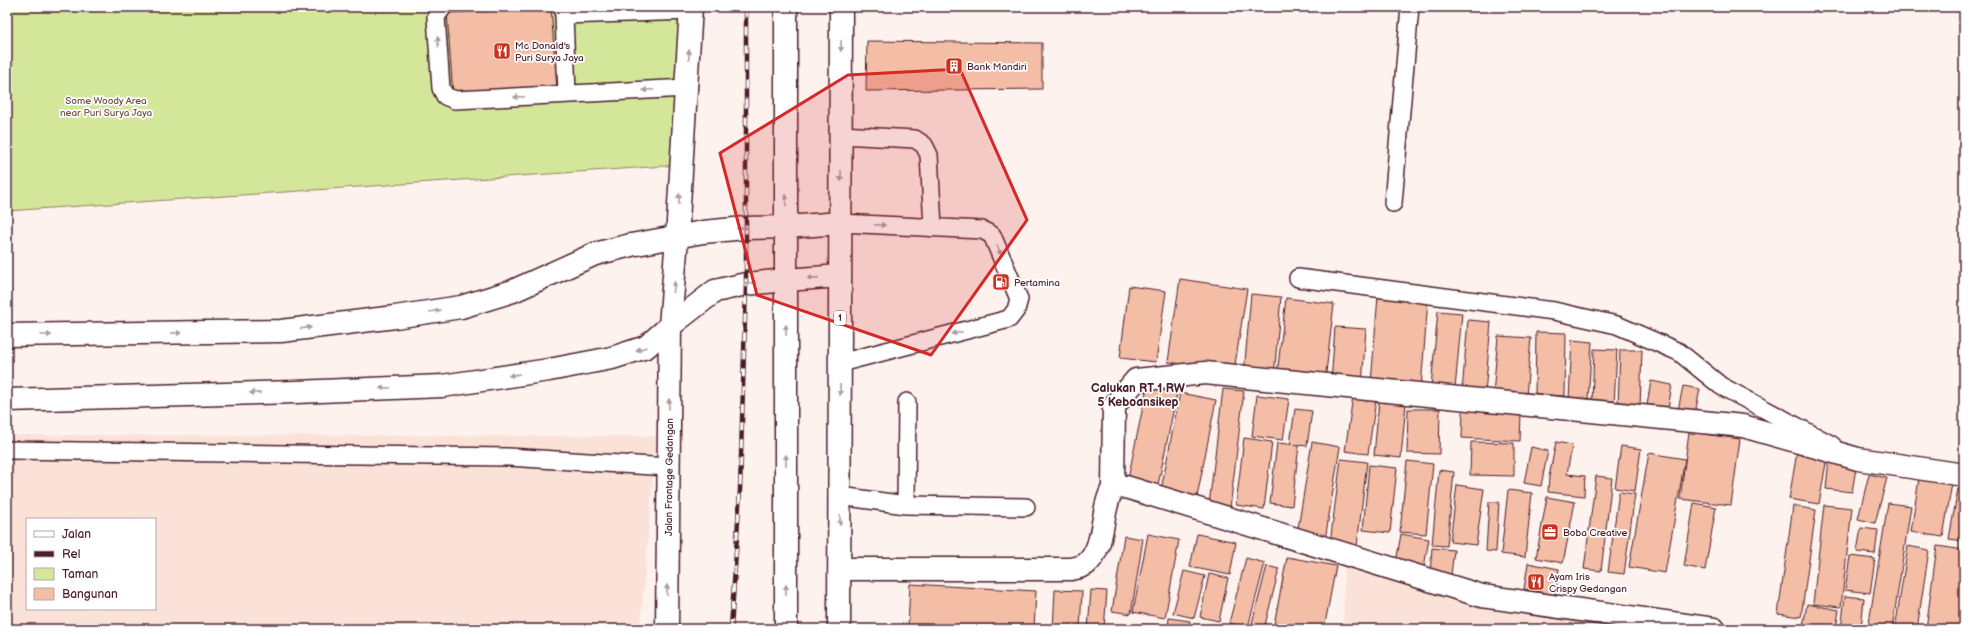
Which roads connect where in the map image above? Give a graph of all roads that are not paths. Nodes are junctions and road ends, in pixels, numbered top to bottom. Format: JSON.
{"nodes":[{"id":1,"x":443,"y":7,"type":"edge"},
{"id":2,"x":786,"y":7,"type":"edge"},
{"id":3,"x":841,"y":7,"type":"edge"},
{"id":4,"x":1410,"y":7,"type":"edge"},
{"id":5,"x":691,"y":9,"type":"edge"},
{"id":6,"x":564,"y":11,"type":"edge"},
{"id":7,"x":687,"y":88,"type":"junction"},
{"id":8,"x":566,"y":94,"type":"junction"},
{"id":9,"x":841,"y":135,"type":"junction"},
{"id":10,"x":1393,"y":203,"type":"dead end"},
{"id":11,"x":841,"y":223,"type":"junction"},
{"id":12,"x":786,"y":227,"type":"junction"},
{"id":13,"x":933,"y":227,"type":"junction"},
{"id":14,"x":677,"y":238,"type":"junction"},
{"id":15,"x":840,"y":276,"type":"junction"},
{"id":16,"x":1298,"y":278,"type":"dead end"},
{"id":17,"x":786,"y":280,"type":"junction"},
{"id":18,"x":670,"y":326,"type":"junction"},
{"id":19,"x":7,"y":335,"type":"edge"},
{"id":20,"x":840,"y":363,"type":"junction"},
{"id":21,"x":7,"y":400,"type":"edge"},
{"id":22,"x":907,"y":402,"type":"dead end"},
{"id":23,"x":7,"y":450,"type":"edge"},
{"id":24,"x":1858,"y":459,"type":"junction"},
{"id":25,"x":668,"y":467,"type":"junction"},
{"id":26,"x":1964,"y":474,"type":"edge"},
{"id":27,"x":1113,"y":488,"type":"junction"},
{"id":28,"x":840,"y":496,"type":"junction"},
{"id":29,"x":906,"y":505,"type":"junction"},
{"id":30,"x":1026,"y":507,"type":"dead end"},
{"id":31,"x":840,"y":569,"type":"junction"},
{"id":32,"x":667,"y":629,"type":"edge"},
{"id":33,"x":786,"y":629,"type":"edge"},
{"id":34,"x":840,"y":629,"type":"edge"},
{"id":35,"x":1714,"y":629,"type":"edge"}],
"edges":[{"from":8,"to":1,"type":"lane","one_way":true},
{"from":12,"to":2,"type":"main road","one_way":true},
{"from":3,"to":9,"type":"main road","number":"1","one_way":true},
{"from":4,"to":10,"type":"lane"},
{"from":5,"to":6,"type":"lane"},
{"from":7,"to":5,"type":"main road","name":"Jalan Frontage Gedangan","one_way":true},
{"from":6,"to":8,"type":"lane"},
{"from":7,"to":8,"type":"lane","one_way":true},
{"from":14,"to":7,"type":"main road","name":"Jalan Frontage Gedangan","one_way":true},
{"from":9,"to":11,"type":"main road","number":"1","one_way":true},
{"from":9,"to":13,"type":"lane"},
{"from":11,"to":12,"type":"main road"},
{"from":11,"to":13,"type":"lane","one_way":true},
{"from":11,"to":15,"type":"main road","number":"1"},
{"from":14,"to":12,"type":"main road","one_way":true},
{"from":12,"to":17,"type":"main road"},
{"from":13,"to":20,"type":"lane","one_way":true},
{"from":18,"to":14,"type":"main road","name":"Jalan Frontage Gedangan","one_way":true},
{"from":19,"to":14,"type":"main road","one_way":true},
{"from":15,"to":17,"type":"main road","one_way":true},
{"from":15,"to":20,"type":"main road","number":"1"},
{"from":16,"to":24,"type":"lane"},
{"from":17,"to":18,"type":"main road","one_way":true},
{"from":33,"to":17,"type":"main road","one_way":true},
{"from":18,"to":21,"type":"main road","one_way":true},
{"from":25,"to":18,"type":"main road","name":"Jalan Frontage Gedangan","one_way":true},
{"from":20,"to":28,"type":"main road","number":"1","one_way":true},
{"from":22,"to":29,"type":"lane"},
{"from":23,"to":25,"type":"lane"},
{"from":24,"to":26,"type":"main road"},
{"from":24,"to":27,"type":"main road"},
{"from":32,"to":25,"type":"main road","name":"Jalan Frontage Gedangan","one_way":true},
{"from":27,"to":31,"type":"main road"},
{"from":27,"to":35,"type":"main road"},
{"from":28,"to":29,"type":"lane"},
{"from":28,"to":31,"type":"main road","number":"1","one_way":true},
{"from":29,"to":30,"type":"lane"},
{"from":31,"to":34,"type":"main road","number":"1"}]}
